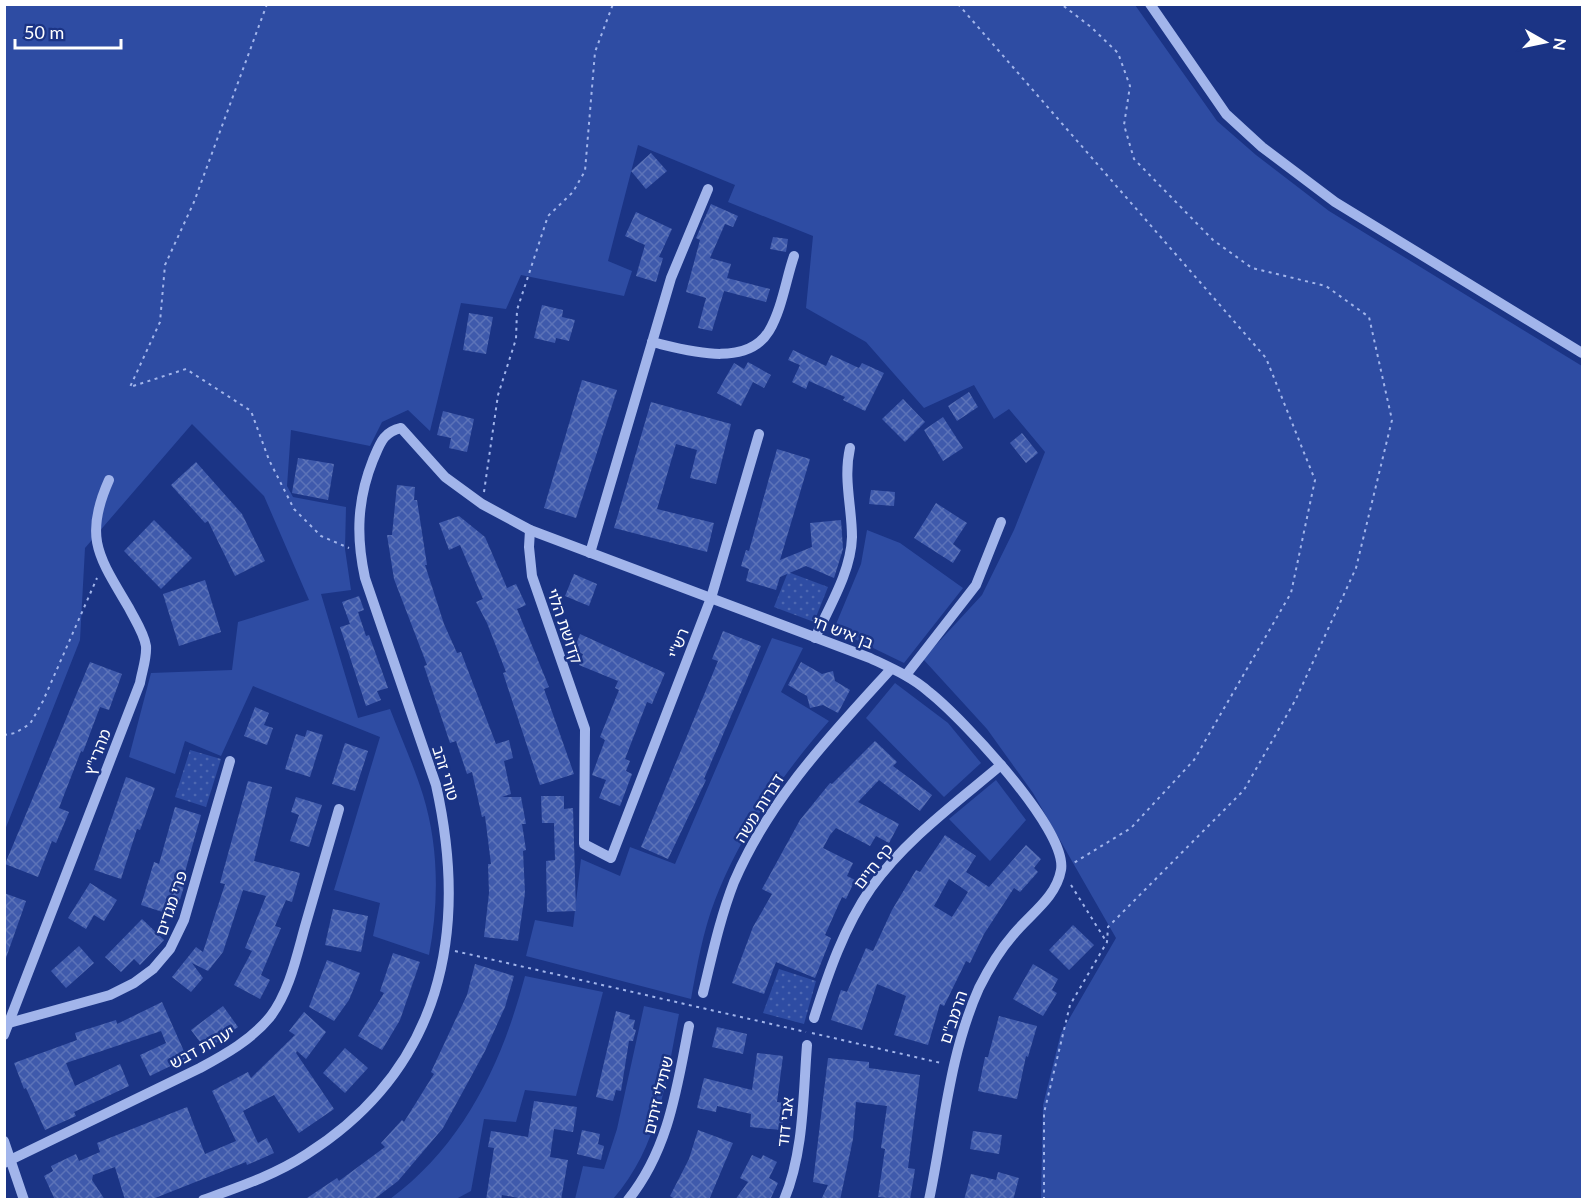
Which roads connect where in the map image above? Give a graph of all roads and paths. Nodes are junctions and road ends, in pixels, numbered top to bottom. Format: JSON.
{"nodes":[{"id":1,"x":267,"y":4,"type":"edge"},
{"id":2,"x":613,"y":4,"type":"edge"},
{"id":3,"x":958,"y":4,"type":"edge"},
{"id":4,"x":1061,"y":4,"type":"edge"},
{"id":5,"x":1150,"y":4,"type":"edge"},
{"id":6,"x":708,"y":189,"type":"dead end"},
{"id":7,"x":794,"y":256,"type":"dead end"},
{"id":8,"x":652,"y":342,"type":"junction"},
{"id":9,"x":1582,"y":353,"type":"edge"},
{"id":10,"x":759,"y":434,"type":"dead end"},
{"id":11,"x":850,"y":448,"type":"dead end"},
{"id":12,"x":109,"y":480,"type":"dead end"},
{"id":13,"x":482,"y":504,"type":"junction"},
{"id":14,"x":1001,"y":522,"type":"dead end"},
{"id":15,"x":530,"y":530,"type":"junction"},
{"id":16,"x":360,"y":552,"type":"junction"},
{"id":17,"x":590,"y":553,"type":"junction"},
{"id":18,"x":106,"y":566,"type":"junction"},
{"id":19,"x":711,"y":598,"type":"junction"},
{"id":20,"x":815,"y":638,"type":"junction"},
{"id":21,"x":891,"y":669,"type":"junction"},
{"id":22,"x":906,"y":675,"type":"junction"},
{"id":23,"x":4,"y":735,"type":"edge"},
{"id":24,"x":230,"y":761,"type":"dead end"},
{"id":25,"x":1001,"y":765,"type":"junction"},
{"id":26,"x":339,"y":809,"type":"dead end"},
{"id":27,"x":611,"y":858,"type":"joint"},
{"id":28,"x":1061,"y":870,"type":"junction"},
{"id":29,"x":1107,"y":942,"type":"junction"},
{"id":30,"x":447,"y":949,"type":"junction"},
{"id":31,"x":703,"y":993,"type":"joint"},
{"id":32,"x":702,"y":1008,"type":"junction"},
{"id":33,"x":814,"y":1018,"type":"joint"},
{"id":34,"x":9,"y":1023,"type":"junction"},
{"id":35,"x":689,"y":1026,"type":"joint"},
{"id":36,"x":810,"y":1033,"type":"junction"},
{"id":37,"x":4,"y":1035,"type":"edge"},
{"id":38,"x":807,"y":1045,"type":"joint"},
{"id":39,"x":954,"y":1066,"type":"junction"},
{"id":40,"x":4,"y":1141,"type":"edge"},
{"id":41,"x":7,"y":1162,"type":"edge"},
{"id":42,"x":24,"y":1200,"type":"edge"},
{"id":43,"x":203,"y":1200,"type":"edge"},
{"id":44,"x":628,"y":1200,"type":"edge"},
{"id":45,"x":784,"y":1200,"type":"edge"},
{"id":46,"x":929,"y":1200,"type":"edge"},
{"id":47,"x":1044,"y":1200,"type":"edge"}],
"edges":[{"from":1,"to":16,"type":"path"},
{"from":2,"to":13,"type":"path"},
{"from":3,"to":28,"type":"path"},
{"from":4,"to":29,"type":"path"},
{"from":5,"to":9,"type":"street"},
{"from":6,"to":8,"type":"street"},
{"from":7,"to":8,"type":"street"},
{"from":8,"to":17,"type":"street"},
{"from":10,"to":19,"type":"street","name":"רש\"י"},
{"from":11,"to":20,"type":"street"},
{"from":12,"to":18,"type":"street","name":"מהרי\"ץ"},
{"from":13,"to":15,"type":"street","name":"טורי זהב"},
{"from":13,"to":16,"type":"street","name":"טורי זהב"},
{"from":14,"to":22,"type":"street"},
{"from":15,"to":17,"type":"street","name":"בן איש חי"},
{"from":15,"to":27,"type":"street","name":"קדושת הלוי"},
{"from":16,"to":30,"type":"street","name":"טורי זהב"},
{"from":17,"to":19,"type":"street","name":"בן איש חי"},
{"from":18,"to":23,"type":"path"},
{"from":18,"to":34,"type":"street","name":"מהרי\"ץ"},
{"from":19,"to":20,"type":"street","name":"בן איש חי"},
{"from":19,"to":27,"type":"street","name":"רש\"י"},
{"from":20,"to":21,"type":"street","name":"בן איש חי"},
{"from":21,"to":22,"type":"street","name":"בן איש חי"},
{"from":21,"to":31,"type":"street","name":"דברות משה"},
{"from":22,"to":25,"type":"street","name":"בן איש חי"},
{"from":24,"to":34,"type":"street","name":"פרי מגדים"},
{"from":25,"to":28,"type":"street","name":"בן איש חי"},
{"from":25,"to":33,"type":"street","name":"כף חיים"},
{"from":26,"to":41,"type":"street","name":"יערות דבש"},
{"from":28,"to":29,"type":"path"},
{"from":28,"to":39,"type":"street","name":"הרמב\"ם"},
{"from":29,"to":47,"type":"path"},
{"from":30,"to":32,"type":"path"},
{"from":30,"to":43,"type":"street","name":"טורי זהב"},
{"from":31,"to":32,"type":"path"},
{"from":32,"to":35,"type":"path"},
{"from":32,"to":36,"type":"path"},
{"from":33,"to":36,"type":"path"},
{"from":34,"to":37,"type":"street","name":"מהרי\"ץ"},
{"from":35,"to":44,"type":"street","name":"שתילי זיתים"},
{"from":36,"to":38,"type":"path"},
{"from":36,"to":39,"type":"path"},
{"from":38,"to":45,"type":"street","name":"אבי דוד"},
{"from":39,"to":46,"type":"street","name":"הרמב\"ם"},
{"from":40,"to":41,"type":"street"},
{"from":41,"to":42,"type":"street"}]}
